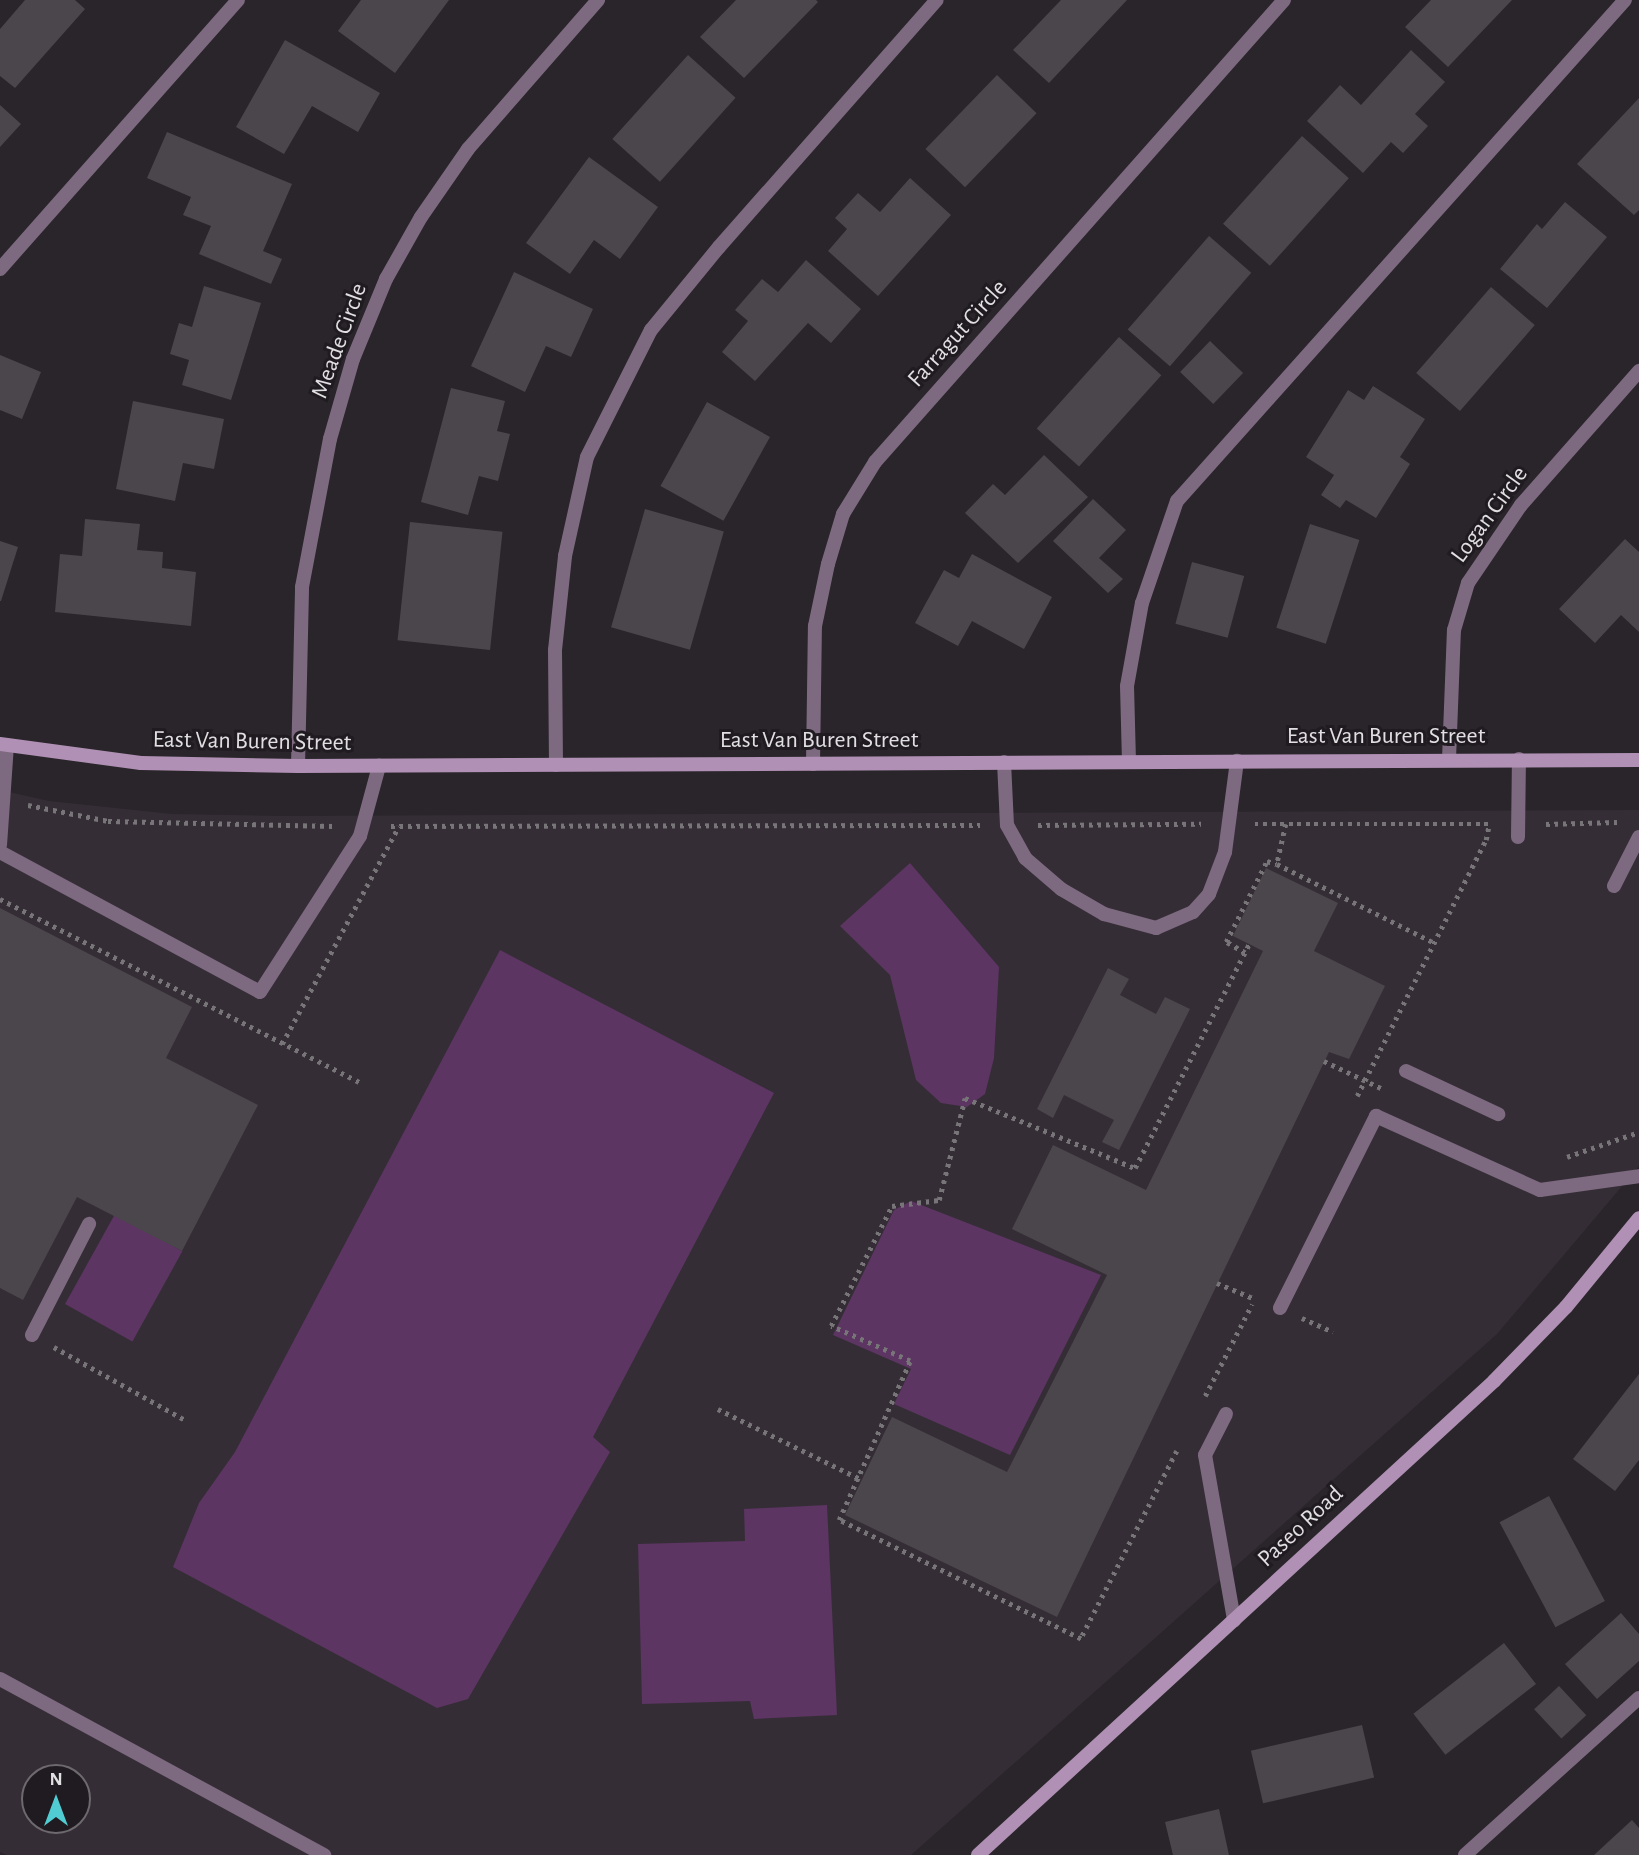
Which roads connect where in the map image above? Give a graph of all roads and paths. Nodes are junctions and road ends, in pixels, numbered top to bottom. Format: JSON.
{"nodes":[{"id":1,"x":239,"y":0,"type":"edge"},
{"id":2,"x":598,"y":0,"type":"edge"},
{"id":3,"x":937,"y":0,"type":"edge"},
{"id":4,"x":1284,"y":0,"type":"edge"},
{"id":5,"x":1625,"y":0,"type":"edge"},
{"id":6,"x":0,"y":269,"type":"edge"},
{"id":7,"x":1639,"y":371,"type":"edge"},
{"id":8,"x":3,"y":744,"type":"edge"},
{"id":9,"x":1449,"y":759,"type":"junction"},
{"id":10,"x":1519,"y":759,"type":"junction"},
{"id":11,"x":1639,"y":760,"type":"edge"},
{"id":12,"x":1237,"y":761,"type":"junction"},
{"id":13,"x":1004,"y":762,"type":"junction"},
{"id":14,"x":1129,"y":762,"type":"junction"},
{"id":15,"x":813,"y":764,"type":"junction"},
{"id":16,"x":556,"y":765,"type":"junction"},
{"id":17,"x":298,"y":766,"type":"junction"},
{"id":18,"x":379,"y":766,"type":"junction"},
{"id":19,"x":3,"y":800,"type":"junction"},
{"id":20,"x":1626,"y":822,"type":"dead end"},
{"id":21,"x":1489,"y":823,"type":"junction"},
{"id":22,"x":1228,"y":824,"type":"junction"},
{"id":23,"x":1286,"y":824,"type":"junction"},
{"id":24,"x":363,"y":825,"type":"junction"},
{"id":25,"x":1007,"y":825,"type":"junction"},
{"id":26,"x":399,"y":826,"type":"junction"},
{"id":27,"x":1518,"y":831,"type":"junction"},
{"id":28,"x":1639,"y":837,"type":"edge"},
{"id":29,"x":0,"y":845,"type":"edge"},
{"id":30,"x":0,"y":852,"type":"edge"},
{"id":31,"x":1277,"y":864,"type":"junction"},
{"id":32,"x":1614,"y":886,"type":"dead end"},
{"id":33,"x":0,"y":898,"type":"edge"},
{"id":34,"x":1434,"y":943,"type":"junction"},
{"id":35,"x":1249,"y":944,"type":"dead end"},
{"id":36,"x":1245,"y":953,"type":"junction"},
{"id":37,"x":282,"y":1044,"type":"junction"},
{"id":38,"x":1406,"y":1070,"type":"dead end"},
{"id":39,"x":361,"y":1083,"type":"dead end"},
{"id":40,"x":1352,"y":1105,"type":"dead end"},
{"id":41,"x":1498,"y":1114,"type":"dead end"},
{"id":42,"x":1639,"y":1176,"type":"edge"},
{"id":43,"x":1639,"y":1218,"type":"edge"},
{"id":44,"x":89,"y":1224,"type":"dead end"},
{"id":45,"x":1261,"y":1287,"type":"dead end"},
{"id":46,"x":1280,"y":1308,"type":"dead end"},
{"id":47,"x":32,"y":1335,"type":"joint"},
{"id":48,"x":1199,"y":1408,"type":"dead end"},
{"id":49,"x":718,"y":1409,"type":"dead end"},
{"id":50,"x":1226,"y":1414,"type":"dead end"},
{"id":51,"x":187,"y":1421,"type":"dead end"},
{"id":52,"x":1180,"y":1445,"type":"dead end"},
{"id":53,"x":860,"y":1479,"type":"junction"},
{"id":54,"x":1234,"y":1620,"type":"junction"},
{"id":55,"x":0,"y":1679,"type":"edge"},
{"id":56,"x":1639,"y":1698,"type":"edge"},
{"id":57,"x":324,"y":1855,"type":"edge"},
{"id":58,"x":978,"y":1855,"type":"edge"},
{"id":59,"x":1465,"y":1855,"type":"edge"}],
"edges":[{"from":1,"to":6,"type":"street"},
{"from":2,"to":17,"type":"street","name":"Meade Circle"},
{"from":3,"to":16,"type":"street"},
{"from":4,"to":15,"type":"street","name":"Farragut Circle"},
{"from":5,"to":14,"type":"street"},
{"from":7,"to":9,"type":"street","name":"Logan Circle"},
{"from":8,"to":17,"type":"street","name":"East Van Buren Street"},
{"from":8,"to":19,"type":"street"},
{"from":9,"to":10,"type":"street","name":"East Van Buren Street"},
{"from":9,"to":12,"type":"street","name":"East Van Buren Street"},
{"from":10,"to":11,"type":"street","name":"East Van Buren Street"},
{"from":10,"to":27,"type":"street"},
{"from":12,"to":14,"type":"street","name":"East Van Buren Street"},
{"from":12,"to":22,"type":"street"},
{"from":13,"to":14,"type":"street","name":"East Van Buren Street"},
{"from":13,"to":15,"type":"street","name":"East Van Buren Street"},
{"from":13,"to":25,"type":"street"},
{"from":15,"to":16,"type":"street","name":"East Van Buren Street"},
{"from":16,"to":18,"type":"street","name":"East Van Buren Street"},
{"from":17,"to":18,"type":"street","name":"East Van Buren Street"},
{"from":18,"to":24,"type":"street"},
{"from":19,"to":24,"type":"path"},
{"from":19,"to":29,"type":"street"},
{"from":20,"to":27,"type":"path"},
{"from":21,"to":23,"type":"path"},
{"from":21,"to":27,"type":"path"},
{"from":21,"to":34,"type":"path"},
{"from":22,"to":23,"type":"path"},
{"from":22,"to":25,"type":"path"},
{"from":22,"to":25,"type":"street"},
{"from":23,"to":31,"type":"path"},
{"from":24,"to":26,"type":"path"},
{"from":24,"to":30,"type":"street"},
{"from":25,"to":26,"type":"path"},
{"from":26,"to":37,"type":"path"},
{"from":28,"to":32,"type":"street"},
{"from":31,"to":34,"type":"path"},
{"from":31,"to":36,"type":"path"},
{"from":33,"to":37,"type":"path"},
{"from":34,"to":40,"type":"path"},
{"from":35,"to":36,"type":"path"},
{"from":36,"to":53,"type":"path"},
{"from":37,"to":39,"type":"path"},
{"from":38,"to":41,"type":"street"},
{"from":42,"to":46,"type":"street"},
{"from":43,"to":54,"type":"street","name":"Paseo Road"},
{"from":44,"to":47,"type":"street"},
{"from":45,"to":48,"type":"path"},
{"from":47,"to":51,"type":"path"},
{"from":49,"to":53,"type":"path"},
{"from":50,"to":54,"type":"street"},
{"from":52,"to":53,"type":"path"},
{"from":54,"to":58,"type":"street","name":"Paseo Road"},
{"from":55,"to":57,"type":"street"},
{"from":56,"to":59,"type":"street"}]}
